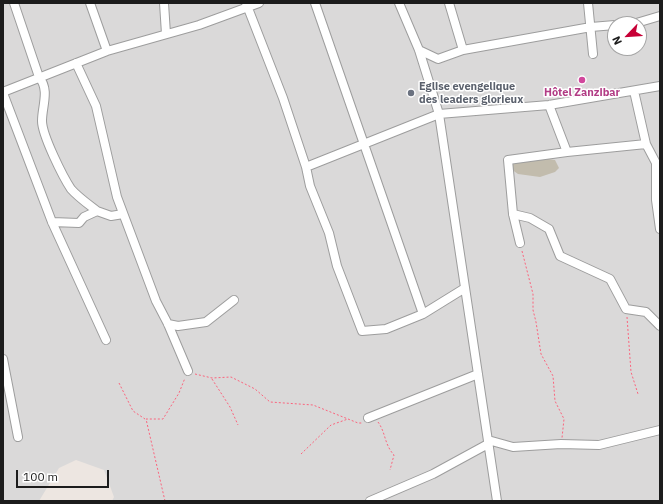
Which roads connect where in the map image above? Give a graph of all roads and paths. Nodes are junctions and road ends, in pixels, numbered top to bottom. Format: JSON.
{"nodes":[{"id":1,"x":14,"y":3,"type":"edge"},
{"id":2,"x":90,"y":3,"type":"edge"},
{"id":3,"x":164,"y":3,"type":"edge"},
{"id":4,"x":259,"y":3,"type":"edge"},
{"id":5,"x":315,"y":3,"type":"edge"},
{"id":6,"x":399,"y":3,"type":"edge"},
{"id":7,"x":449,"y":3,"type":"edge"},
{"id":8,"x":588,"y":3,"type":"edge"},
{"id":9,"x":246,"y":5,"type":"edge"},
{"id":10,"x":660,"y":16,"type":"edge"},
{"id":11,"x":647,"y":20,"type":"edge"},
{"id":12,"x":607,"y":26,"type":"edge"},
{"id":13,"x":591,"y":27,"type":"junction"},
{"id":14,"x":166,"y":34,"type":"junction"},
{"id":15,"x":419,"y":50,"type":"junction"},
{"id":16,"x":462,"y":50,"type":"junction"},
{"id":17,"x":107,"y":51,"type":"junction"},
{"id":18,"x":594,"y":54,"type":"dead end"},
{"id":19,"x":76,"y":63,"type":"junction"},
{"id":20,"x":39,"y":77,"type":"junction"},
{"id":21,"x":660,"y":86,"type":"edge"},
{"id":22,"x":634,"y":91,"type":"junction"},
{"id":23,"x":3,"y":92,"type":"edge"},
{"id":24,"x":549,"y":105,"type":"junction"},
{"id":25,"x":439,"y":114,"type":"junction"},
{"id":26,"x":364,"y":142,"type":"junction"},
{"id":27,"x":646,"y":144,"type":"junction"},
{"id":28,"x":567,"y":152,"type":"junction"},
{"id":29,"x":306,"y":167,"type":"junction"},
{"id":30,"x":96,"y":211,"type":"junction"},
{"id":31,"x":123,"y":214,"type":"junction"},
{"id":32,"x":513,"y":214,"type":"junction"},
{"id":33,"x":52,"y":222,"type":"junction"},
{"id":34,"x":660,"y":229,"type":"edge"},
{"id":35,"x":520,"y":243,"type":"joint"},
{"id":36,"x":465,"y":288,"type":"junction"},
{"id":37,"x":234,"y":300,"type":"dead end"},
{"id":38,"x":626,"y":309,"type":"junction"},
{"id":39,"x":423,"y":314,"type":"junction"},
{"id":40,"x":168,"y":324,"type":"junction"},
{"id":41,"x":660,"y":326,"type":"edge"},
{"id":42,"x":106,"y":340,"type":"dead end"},
{"id":43,"x":3,"y":359,"type":"edge"},
{"id":44,"x":188,"y":371,"type":"junction"},
{"id":45,"x":478,"y":374,"type":"junction"},
{"id":46,"x":212,"y":378,"type":"junction"},
{"id":47,"x":119,"y":383,"type":"dead end"},
{"id":48,"x":638,"y":394,"type":"dead end"},
{"id":49,"x":368,"y":418,"type":"junction"},
{"id":50,"x":349,"y":419,"type":"junction"},
{"id":51,"x":146,"y":420,"type":"junction"},
{"id":52,"x":238,"y":425,"type":"dead end"},
{"id":53,"x":660,"y":430,"type":"edge"},
{"id":54,"x":18,"y":437,"type":"dead end"},
{"id":55,"x":488,"y":442,"type":"junction"},
{"id":56,"x":561,"y":444,"type":"junction"},
{"id":57,"x":301,"y":454,"type":"dead end"},
{"id":58,"x":390,"y":470,"type":"dead end"},
{"id":59,"x":165,"y":501,"type":"edge"},
{"id":60,"x":370,"y":501,"type":"edge"},
{"id":61,"x":497,"y":501,"type":"edge"}],
"edges":[{"from":1,"to":20,"type":"street"},
{"from":2,"to":17,"type":"street"},
{"from":3,"to":14,"type":"street"},
{"from":4,"to":9,"type":"street"},
{"from":5,"to":26,"type":"street"},
{"from":6,"to":15,"type":"street"},
{"from":7,"to":16,"type":"street"},
{"from":8,"to":13,"type":"street"},
{"from":9,"to":14,"type":"street"},
{"from":9,"to":29,"type":"street"},
{"from":10,"to":11,"type":"street"},
{"from":12,"to":13,"type":"street"},
{"from":13,"to":16,"type":"street"},
{"from":13,"to":18,"type":"street"},
{"from":14,"to":17,"type":"street"},
{"from":15,"to":16,"type":"street"},
{"from":15,"to":25,"type":"street"},
{"from":17,"to":19,"type":"street"},
{"from":19,"to":20,"type":"street"},
{"from":19,"to":31,"type":"street"},
{"from":20,"to":23,"type":"street"},
{"from":20,"to":30,"type":"street"},
{"from":21,"to":22,"type":"street"},
{"from":22,"to":24,"type":"street"},
{"from":22,"to":27,"type":"street"},
{"from":23,"to":33,"type":"street"},
{"from":24,"to":25,"type":"street"},
{"from":24,"to":28,"type":"street"},
{"from":25,"to":26,"type":"street"},
{"from":25,"to":36,"type":"street"},
{"from":26,"to":29,"type":"street"},
{"from":26,"to":39,"type":"street"},
{"from":27,"to":28,"type":"street"},
{"from":27,"to":34,"type":"street"},
{"from":28,"to":32,"type":"street"},
{"from":29,"to":39,"type":"street"},
{"from":30,"to":31,"type":"street"},
{"from":30,"to":33,"type":"street"},
{"from":31,"to":40,"type":"street"},
{"from":32,"to":35,"type":"street"},
{"from":32,"to":38,"type":"street"},
{"from":33,"to":42,"type":"street"},
{"from":35,"to":56,"type":"path"},
{"from":36,"to":39,"type":"street"},
{"from":36,"to":45,"type":"street"},
{"from":37,"to":40,"type":"street"},
{"from":38,"to":41,"type":"street"},
{"from":38,"to":48,"type":"path"},
{"from":40,"to":44,"type":"street"},
{"from":43,"to":54,"type":"street"},
{"from":44,"to":46,"type":"path"},
{"from":44,"to":51,"type":"path"},
{"from":45,"to":49,"type":"street"},
{"from":45,"to":55,"type":"street"},
{"from":46,"to":50,"type":"path"},
{"from":46,"to":52,"type":"path"},
{"from":47,"to":51,"type":"path"},
{"from":49,"to":50,"type":"path"},
{"from":49,"to":58,"type":"path"},
{"from":50,"to":57,"type":"path"},
{"from":51,"to":59,"type":"path"},
{"from":53,"to":56,"type":"street"},
{"from":55,"to":56,"type":"street"},
{"from":55,"to":60,"type":"street"},
{"from":55,"to":61,"type":"street"}]}
